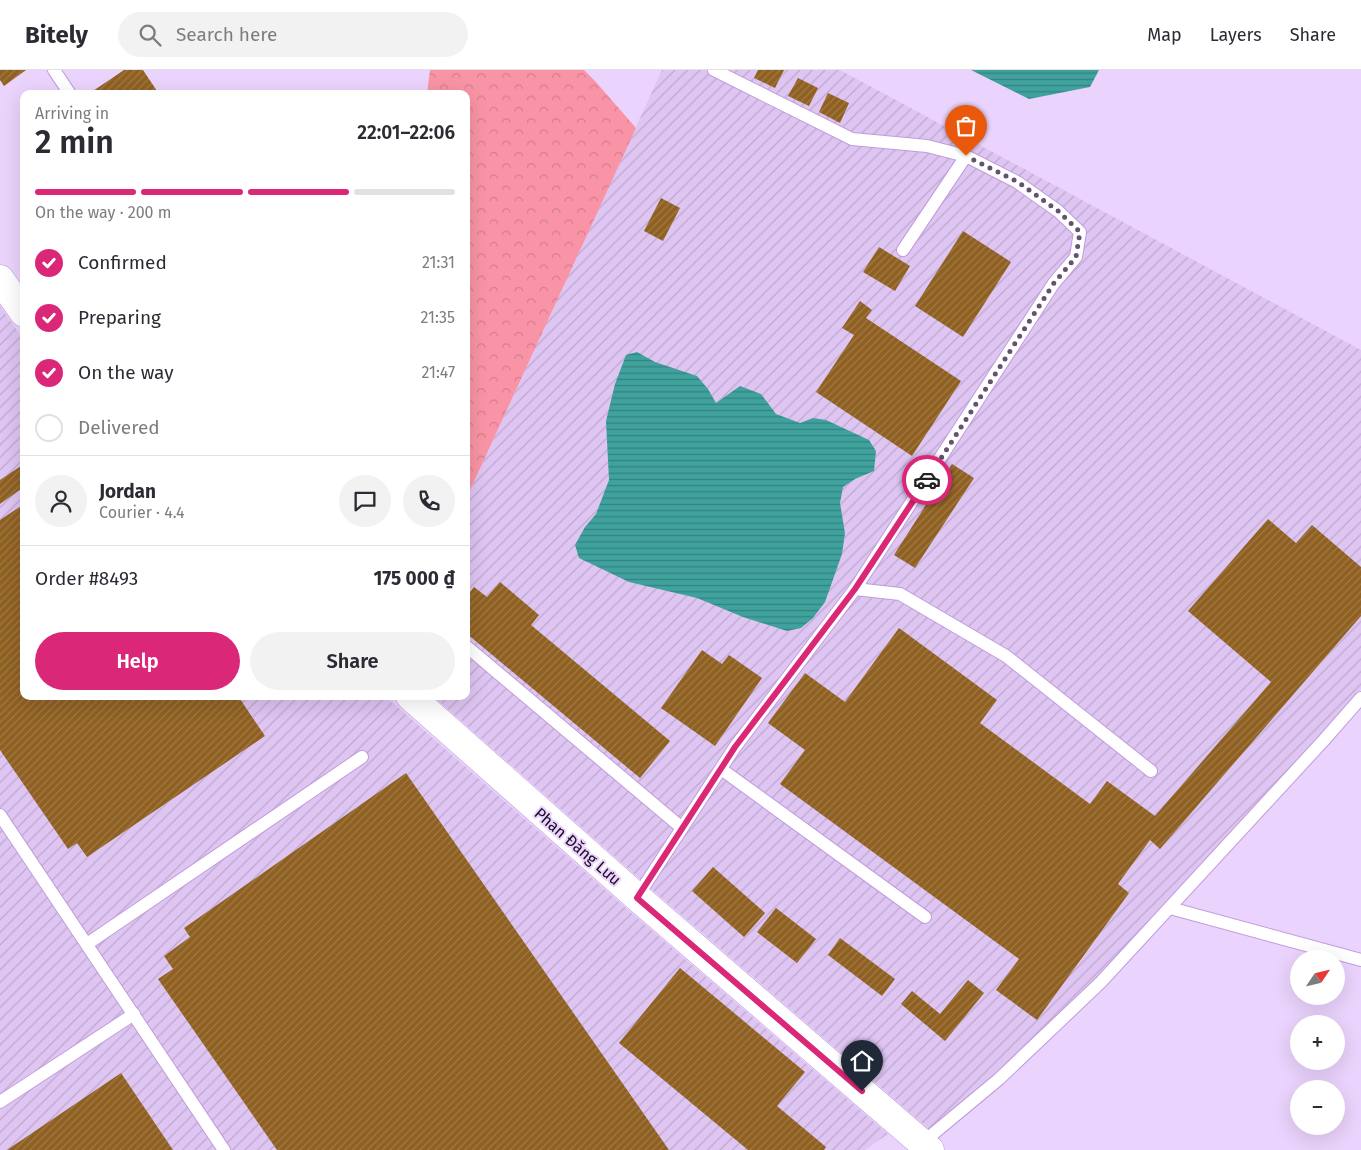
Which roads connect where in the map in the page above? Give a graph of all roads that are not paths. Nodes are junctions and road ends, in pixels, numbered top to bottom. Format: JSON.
{"nodes":[{"id":1,"x":54,"y":70,"type":"edge"},
{"id":2,"x":714,"y":70,"type":"edge"},
{"id":3,"x":67,"y":90,"type":"edge"},
{"id":4,"x":966,"y":156,"type":"junction"},
{"id":5,"x":904,"y":250,"type":"dead end"},
{"id":6,"x":0,"y":279,"type":"edge"},
{"id":7,"x":20,"y":307,"type":"edge"},
{"id":8,"x":855,"y":589,"type":"junction"},
{"id":9,"x":470,"y":649,"type":"edge"},
{"id":10,"x":1361,"y":698,"type":"edge"},
{"id":11,"x":414,"y":700,"type":"edge"},
{"id":12,"x":362,"y":757,"type":"dead end"},
{"id":13,"x":721,"y":769,"type":"junction"},
{"id":14,"x":1151,"y":772,"type":"dead end"},
{"id":15,"x":0,"y":815,"type":"edge"},
{"id":16,"x":682,"y":828,"type":"junction"},
{"id":17,"x":637,"y":898,"type":"junction"},
{"id":18,"x":1170,"y":908,"type":"junction"},
{"id":19,"x":925,"y":917,"type":"dead end"},
{"id":20,"x":87,"y":944,"type":"junction"},
{"id":21,"x":1361,"y":960,"type":"edge"},
{"id":22,"x":134,"y":1014,"type":"junction"},
{"id":23,"x":0,"y":1102,"type":"edge"},
{"id":24,"x":926,"y":1146,"type":"edge"},
{"id":25,"x":224,"y":1150,"type":"edge"}],
"edges":[{"from":1,"to":3,"type":"lane"},
{"from":2,"to":4,"type":"lane"},
{"from":4,"to":5,"type":"lane"},
{"from":4,"to":8,"type":"lane"},
{"from":6,"to":7,"type":"street"},
{"from":8,"to":13,"type":"lane"},
{"from":8,"to":14,"type":"lane"},
{"from":9,"to":16,"type":"lane"},
{"from":10,"to":18,"type":"lane"},
{"from":11,"to":17,"type":"street","name":"Phan Đăng Lưu"},
{"from":12,"to":20,"type":"lane"},
{"from":13,"to":16,"type":"lane"},
{"from":13,"to":19,"type":"lane"},
{"from":15,"to":20,"type":"lane"},
{"from":16,"to":17,"type":"lane"},
{"from":17,"to":24,"type":"street","name":"Phan Đăng Lưu"},
{"from":18,"to":21,"type":"lane"},
{"from":18,"to":24,"type":"lane"},
{"from":20,"to":22,"type":"lane"},
{"from":22,"to":23,"type":"lane"},
{"from":22,"to":25,"type":"lane"}]}
